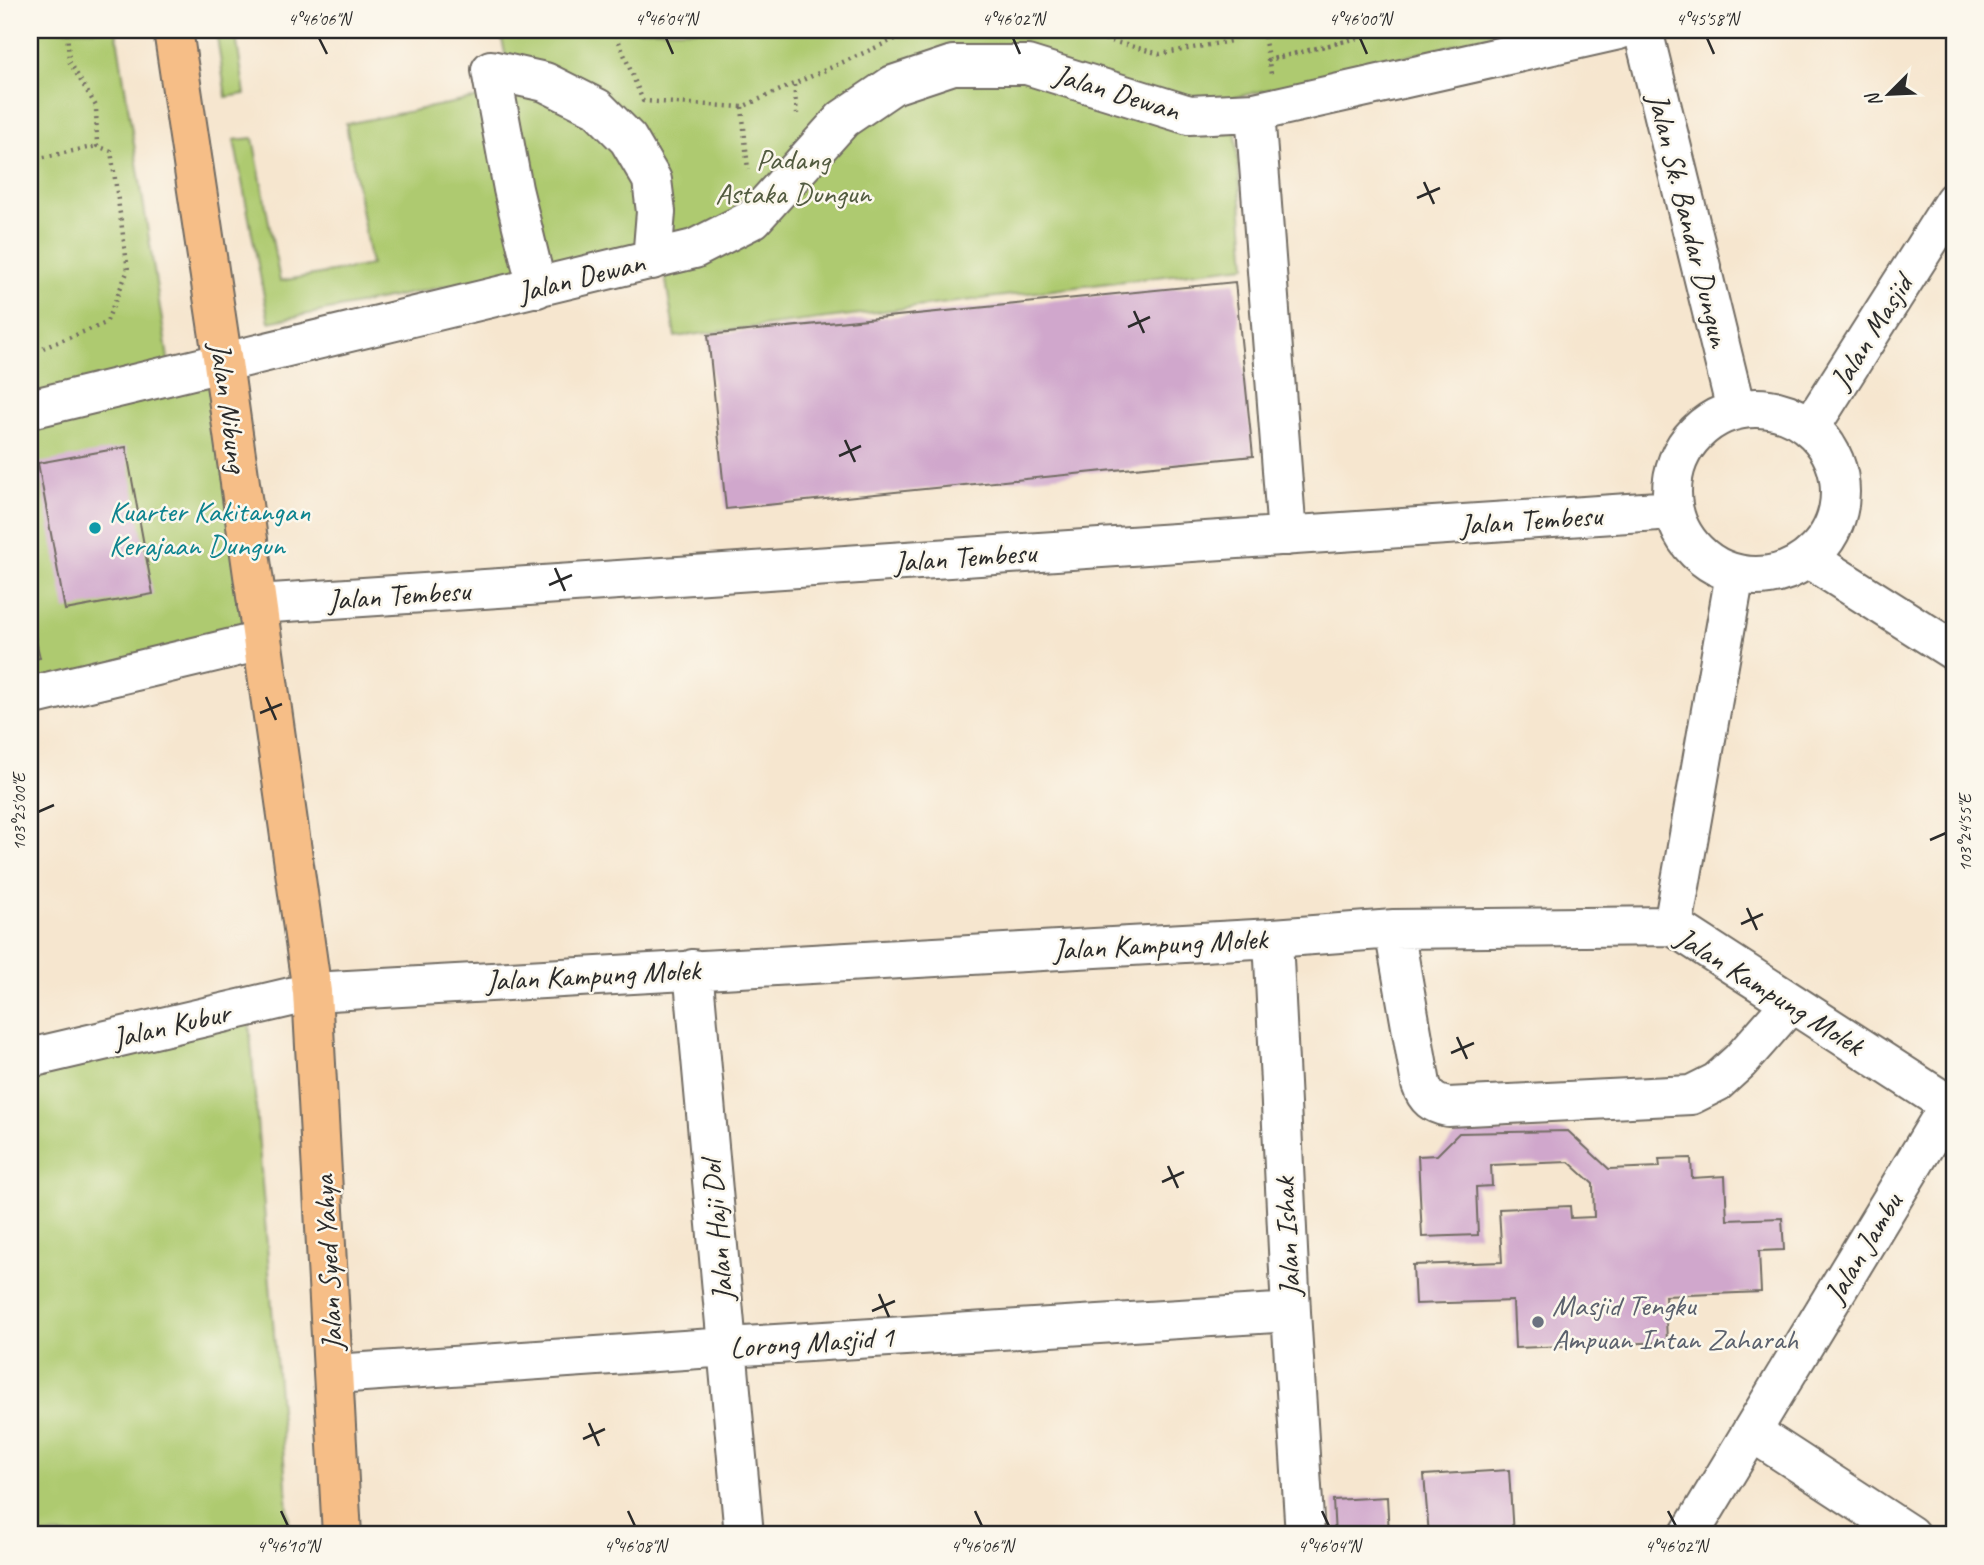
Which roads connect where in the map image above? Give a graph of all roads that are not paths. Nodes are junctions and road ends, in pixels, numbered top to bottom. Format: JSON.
{"nodes":[{"id":1,"x":173,"y":30,"type":"edge"},
{"id":2,"x":1619,"y":30,"type":"edge"},
{"id":3,"x":1643,"y":30,"type":"edge"},
{"id":4,"x":1255,"y":112,"type":"junction"},
{"id":5,"x":1954,"y":201,"type":"edge"},
{"id":6,"x":652,"y":260,"type":"junction"},
{"id":7,"x":537,"y":288,"type":"junction"},
{"id":8,"x":223,"y":363,"type":"junction"},
{"id":9,"x":30,"y":409,"type":"edge"},
{"id":10,"x":1736,"y":410,"type":"junction"},
{"id":11,"x":1810,"y":428,"type":"junction"},
{"id":12,"x":1673,"y":510,"type":"junction"},
{"id":13,"x":1287,"y":536,"type":"junction"},
{"id":14,"x":1809,"y":559,"type":"junction"},
{"id":15,"x":1735,"y":574,"type":"junction"},
{"id":16,"x":257,"y":604,"type":"junction"},
{"id":17,"x":262,"y":641,"type":"junction"},
{"id":18,"x":1954,"y":651,"type":"edge"},
{"id":19,"x":30,"y":696,"type":"edge"},
{"id":20,"x":1673,"y":926,"type":"junction"},
{"id":21,"x":1394,"y":929,"type":"junction"},
{"id":22,"x":1273,"y":938,"type":"junction"},
{"id":23,"x":693,"y":970,"type":"junction"},
{"id":24,"x":312,"y":992,"type":"junction"},
{"id":25,"x":1791,"y":1003,"type":"junction"},
{"id":26,"x":30,"y":1058,"type":"edge"},
{"id":27,"x":1952,"y":1107,"type":"edge"},
{"id":28,"x":1291,"y":1312,"type":"junction"},
{"id":29,"x":728,"y":1347,"type":"junction"},
{"id":30,"x":335,"y":1374,"type":"junction"},
{"id":31,"x":1752,"y":1432,"type":"junction"},
{"id":32,"x":342,"y":1535,"type":"edge"},
{"id":33,"x":744,"y":1535,"type":"edge"},
{"id":34,"x":1305,"y":1535,"type":"edge"},
{"id":35,"x":1689,"y":1535,"type":"edge"},
{"id":36,"x":1910,"y":1535,"type":"edge"}],
"edges":[{"from":1,"to":8,"type":"main road","name":"Jalan Nibung"},
{"from":2,"to":4,"type":"street","name":"Jalan Dewan"},
{"from":3,"to":10,"type":"street","name":"Jalan Sk. Bandar Dungun"},
{"from":4,"to":6,"type":"street","name":"Jalan Dewan"},
{"from":4,"to":13,"type":"street"},
{"from":5,"to":11,"type":"street","name":"Jalan Masjid"},
{"from":6,"to":7,"type":"street","name":"Jalan Dewan"},
{"from":6,"to":7,"type":"street"},
{"from":7,"to":8,"type":"street","name":"Jalan Dewan"},
{"from":8,"to":9,"type":"street","name":"Jalan Dewan"},
{"from":8,"to":16,"type":"main road","name":"Jalan Nibung"},
{"from":10,"to":11,"type":"street"},
{"from":10,"to":12,"type":"street"},
{"from":11,"to":14,"type":"street"},
{"from":12,"to":13,"type":"street","name":"Jalan Tembesu"},
{"from":12,"to":15,"type":"street"},
{"from":13,"to":16,"type":"street","name":"Jalan Tembesu"},
{"from":14,"to":15,"type":"street"},
{"from":14,"to":18,"type":"street"},
{"from":15,"to":20,"type":"street"},
{"from":16,"to":17,"type":"main road","name":"Jalan Nibung"},
{"from":17,"to":19,"type":"street"},
{"from":17,"to":24,"type":"main road","name":"Jalan Nibung"},
{"from":20,"to":21,"type":"street","name":"Jalan Kampung Molek"},
{"from":20,"to":25,"type":"street","name":"Jalan Kampung Molek"},
{"from":21,"to":22,"type":"street","name":"Jalan Kampung Molek"},
{"from":21,"to":25,"type":"street"},
{"from":22,"to":23,"type":"street","name":"Jalan Kampung Molek"},
{"from":22,"to":28,"type":"street","name":"Jalan Ishak"},
{"from":23,"to":24,"type":"street","name":"Jalan Kampung Molek"},
{"from":23,"to":29,"type":"street","name":"Jalan Haji Dol"},
{"from":24,"to":26,"type":"street","name":"Jalan Kubur"},
{"from":24,"to":30,"type":"main road","name":"Jalan Syed Yahya"},
{"from":25,"to":27,"type":"street","name":"Jalan Kampung Molek"},
{"from":27,"to":31,"type":"street","name":"Jalan Jambu"},
{"from":28,"to":29,"type":"street","name":"Lorong Masjid 1"},
{"from":28,"to":34,"type":"street","name":"Jalan Ishak"},
{"from":29,"to":30,"type":"street","name":"Lorong Masjid 1"},
{"from":29,"to":33,"type":"street","name":"Jalan Haji Dol"},
{"from":30,"to":32,"type":"main road","name":"Jalan Syed Yahya"},
{"from":31,"to":35,"type":"street","name":"Jalan Jambu"},
{"from":31,"to":36,"type":"street"}]}
